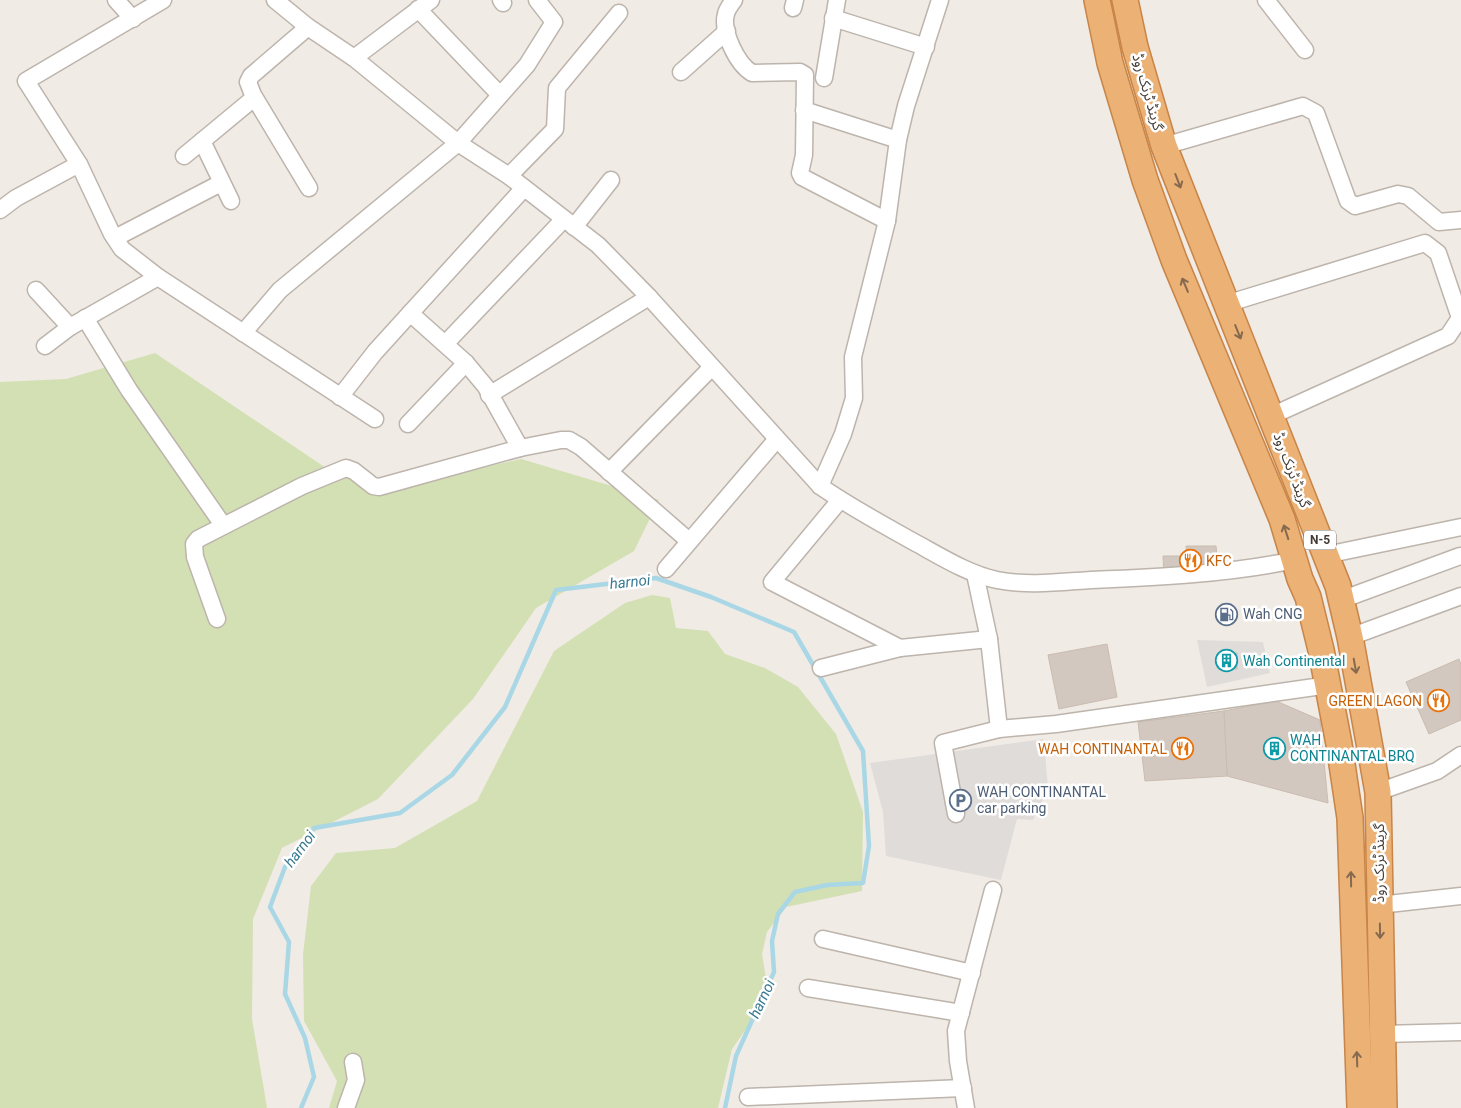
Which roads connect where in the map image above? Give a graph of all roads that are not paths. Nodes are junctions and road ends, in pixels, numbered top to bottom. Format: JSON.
{"nodes":[{"id":1,"x":116,"y":0,"type":"edge"},
{"id":2,"x":163,"y":0,"type":"edge"},
{"id":3,"x":276,"y":0,"type":"edge"},
{"id":4,"x":537,"y":0,"type":"edge"},
{"id":5,"x":734,"y":0,"type":"edge"},
{"id":6,"x":837,"y":0,"type":"edge"},
{"id":7,"x":940,"y":0,"type":"edge"},
{"id":8,"x":1097,"y":0,"type":"edge"},
{"id":9,"x":1125,"y":0,"type":"edge"},
{"id":10,"x":1266,"y":0,"type":"edge"},
{"id":11,"x":425,"y":5,"type":"edge"},
{"id":12,"x":620,"y":13,"type":"dead end"},
{"id":13,"x":833,"y":18,"type":"junction"},
{"id":14,"x":133,"y":19,"type":"junction"},
{"id":15,"x":308,"y":27,"type":"junction"},
{"id":16,"x":727,"y":31,"type":"junction"},
{"id":17,"x":926,"y":47,"type":"junction"},
{"id":18,"x":1305,"y":50,"type":"dead end"},
{"id":19,"x":354,"y":58,"type":"junction"},
{"id":20,"x":681,"y":72,"type":"dead end"},
{"id":21,"x":824,"y":78,"type":"dead end"},
{"id":22,"x":500,"y":95,"type":"junction"},
{"id":23,"x":254,"y":98,"type":"junction"},
{"id":24,"x":804,"y":110,"type":"junction"},
{"id":25,"x":898,"y":140,"type":"junction"},
{"id":26,"x":202,"y":141,"type":"junction"},
{"id":27,"x":458,"y":143,"type":"junction"},
{"id":28,"x":1164,"y":146,"type":"junction"},
{"id":29,"x":184,"y":156,"type":"dead end"},
{"id":30,"x":79,"y":164,"type":"junction"},
{"id":31,"x":509,"y":176,"type":"junction"},
{"id":32,"x":611,"y":180,"type":"dead end"},
{"id":33,"x":221,"y":183,"type":"junction"},
{"id":34,"x":309,"y":188,"type":"dead end"},
{"id":35,"x":524,"y":188,"type":"junction"},
{"id":36,"x":231,"y":201,"type":"dead end"},
{"id":37,"x":0,"y":210,"type":"edge"},
{"id":38,"x":1461,"y":220,"type":"edge"},
{"id":39,"x":886,"y":221,"type":"junction"},
{"id":40,"x":569,"y":223,"type":"junction"},
{"id":41,"x":115,"y":238,"type":"junction"},
{"id":42,"x":158,"y":277,"type":"junction"},
{"id":43,"x":36,"y":290,"type":"dead end"},
{"id":44,"x":650,"y":296,"type":"junction"},
{"id":45,"x":1226,"y":304,"type":"junction"},
{"id":46,"x":410,"y":313,"type":"junction"},
{"id":47,"x":85,"y":318,"type":"junction"},
{"id":48,"x":70,"y":327,"type":"junction"},
{"id":49,"x":243,"y":333,"type":"junction"},
{"id":50,"x":446,"y":343,"type":"junction"},
{"id":51,"x":45,"y":346,"type":"dead end"},
{"id":52,"x":466,"y":363,"type":"junction"},
{"id":53,"x":712,"y":367,"type":"junction"},
{"id":54,"x":489,"y":395,"type":"junction"},
{"id":55,"x":340,"y":397,"type":"junction"},
{"id":56,"x":1271,"y":416,"type":"junction"},
{"id":57,"x":375,"y":419,"type":"dead end"},
{"id":58,"x":408,"y":424,"type":"dead end"},
{"id":59,"x":777,"y":439,"type":"junction"},
{"id":60,"x":520,"y":448,"type":"junction"},
{"id":61,"x":609,"y":472,"type":"junction"},
{"id":62,"x":820,"y":486,"type":"junction"},
{"id":63,"x":840,"y":500,"type":"junction"},
{"id":64,"x":223,"y":526,"type":"junction"},
{"id":65,"x":1461,"y":527,"type":"edge"},
{"id":66,"x":689,"y":541,"type":"junction"},
{"id":67,"x":1326,"y":555,"type":"junction"},
{"id":68,"x":1460,"y":556,"type":"edge"},
{"id":69,"x":1295,"y":560,"type":"junction"},
{"id":70,"x":666,"y":569,"type":"dead end"},
{"id":71,"x":975,"y":574,"type":"junction"},
{"id":72,"x":1339,"y":593,"type":"junction"},
{"id":73,"x":1461,"y":596,"type":"edge"},
{"id":74,"x":1308,"y":597,"type":"junction"},
{"id":75,"x":217,"y":619,"type":"dead end"},
{"id":76,"x":1350,"y":636,"type":"junction"},
{"id":77,"x":989,"y":639,"type":"junction"},
{"id":78,"x":900,"y":648,"type":"junction"},
{"id":79,"x":821,"y":668,"type":"dead end"},
{"id":80,"x":1329,"y":685,"type":"junction"},
{"id":81,"x":999,"y":729,"type":"junction"},
{"id":82,"x":1461,"y":755,"type":"edge"},
{"id":83,"x":1378,"y":792,"type":"junction"},
{"id":84,"x":956,"y":814,"type":"dead end"},
{"id":85,"x":993,"y":890,"type":"dead end"},
{"id":86,"x":1461,"y":896,"type":"edge"},
{"id":87,"x":1379,"y":905,"type":"junction"},
{"id":88,"x":824,"y":939,"type":"dead end"},
{"id":89,"x":972,"y":973,"type":"junction"},
{"id":90,"x":808,"y":988,"type":"dead end"},
{"id":91,"x":961,"y":1014,"type":"junction"},
{"id":92,"x":1461,"y":1032,"type":"edge"},
{"id":93,"x":1382,"y":1034,"type":"junction"},
{"id":94,"x":353,"y":1062,"type":"dead end"},
{"id":95,"x":963,"y":1088,"type":"junction"},
{"id":96,"x":748,"y":1098,"type":"dead end"},
{"id":97,"x":346,"y":1108,"type":"edge"},
{"id":98,"x":966,"y":1108,"type":"edge"},
{"id":99,"x":1360,"y":1108,"type":"edge"},
{"id":100,"x":1384,"y":1108,"type":"edge"}],
"edges":[{"from":1,"to":14,"type":"street"},
{"from":2,"to":14,"type":"street"},
{"from":3,"to":15,"type":"street"},
{"from":4,"to":22,"type":"street"},
{"from":5,"to":16,"type":"street"},
{"from":6,"to":13,"type":"street"},
{"from":7,"to":17,"type":"street"},
{"from":69,"to":8,"type":"highway","name":"گرینڈ ٹرنک روڈ","number":"N-5","one_way":true},
{"from":9,"to":28,"type":"highway","name":"گرینڈ ٹرنک روڈ","number":"N-5"},
{"from":10,"to":18,"type":"street"},
{"from":11,"to":19,"type":"street"},
{"from":11,"to":22,"type":"street"},
{"from":12,"to":31,"type":"street"},
{"from":13,"to":17,"type":"street"},
{"from":13,"to":21,"type":"street"},
{"from":14,"to":30,"type":"street"},
{"from":15,"to":19,"type":"street"},
{"from":15,"to":23,"type":"street"},
{"from":16,"to":20,"type":"street"},
{"from":16,"to":24,"type":"street"},
{"from":17,"to":25,"type":"street"},
{"from":19,"to":27,"type":"street"},
{"from":22,"to":27,"type":"street"},
{"from":23,"to":26,"type":"street"},
{"from":23,"to":34,"type":"street"},
{"from":24,"to":25,"type":"street"},
{"from":24,"to":39,"type":"street"},
{"from":25,"to":39,"type":"street"},
{"from":26,"to":29,"type":"street"},
{"from":26,"to":33,"type":"street"},
{"from":27,"to":31,"type":"street"},
{"from":27,"to":49,"type":"street"},
{"from":28,"to":38,"type":"street"},
{"from":28,"to":45,"type":"highway","name":"گرینڈ ٹرنک روڈ","number":"N-5","one_way":true},
{"from":30,"to":37,"type":"street"},
{"from":30,"to":41,"type":"street"},
{"from":31,"to":35,"type":"street"},
{"from":32,"to":40,"type":"street"},
{"from":33,"to":36,"type":"street"},
{"from":33,"to":41,"type":"street"},
{"from":35,"to":40,"type":"street"},
{"from":35,"to":46,"type":"street"},
{"from":39,"to":62,"type":"street"},
{"from":40,"to":44,"type":"street"},
{"from":40,"to":50,"type":"street"},
{"from":41,"to":42,"type":"street"},
{"from":42,"to":47,"type":"street"},
{"from":42,"to":49,"type":"street"},
{"from":43,"to":48,"type":"street"},
{"from":44,"to":53,"type":"street"},
{"from":44,"to":54,"type":"street"},
{"from":45,"to":56,"type":"highway","name":"گرینڈ ٹرنک روڈ","number":"N-5","one_way":true},
{"from":45,"to":56,"type":"street"},
{"from":46,"to":50,"type":"street"},
{"from":46,"to":55,"type":"street"},
{"from":47,"to":48,"type":"street"},
{"from":47,"to":64,"type":"street"},
{"from":48,"to":51,"type":"street"},
{"from":49,"to":55,"type":"street"},
{"from":50,"to":52,"type":"street"},
{"from":52,"to":54,"type":"street"},
{"from":52,"to":58,"type":"street"},
{"from":53,"to":59,"type":"street"},
{"from":53,"to":61,"type":"street"},
{"from":54,"to":60,"type":"street"},
{"from":55,"to":57,"type":"street"},
{"from":56,"to":67,"type":"highway","name":"گرینڈ ٹرنک روڈ","number":"N-5"},
{"from":59,"to":62,"type":"street"},
{"from":59,"to":66,"type":"street"},
{"from":60,"to":61,"type":"street"},
{"from":60,"to":64,"type":"street"},
{"from":61,"to":66,"type":"street"},
{"from":62,"to":63,"type":"street"},
{"from":63,"to":71,"type":"street"},
{"from":63,"to":78,"type":"street"},
{"from":64,"to":75,"type":"street"},
{"from":65,"to":67,"type":"street"},
{"from":66,"to":70,"type":"street"},
{"from":67,"to":72,"type":"highway","name":"گرینڈ ٹرنک روڈ","number":"N-5"},
{"from":68,"to":72,"type":"street"},
{"from":69,"to":71,"type":"street"},
{"from":69,"to":74,"type":"highway","name":"گرینڈ ٹرنک روڈ","number":"N-5"},
{"from":71,"to":77,"type":"street"},
{"from":72,"to":74,"type":"highway"},
{"from":72,"to":76,"type":"highway","name":"گرینڈ ٹرنک روڈ","number":"N-5"},
{"from":73,"to":76,"type":"street"},
{"from":74,"to":80,"type":"highway","name":"گرینڈ ٹرنک روڈ","number":"N-5"},
{"from":76,"to":83,"type":"highway","name":"گرینڈ ٹرنک روڈ","number":"N-5","one_way":true},
{"from":77,"to":78,"type":"street"},
{"from":77,"to":81,"type":"street"},
{"from":78,"to":79,"type":"street"},
{"from":80,"to":81,"type":"street"},
{"from":99,"to":80,"type":"highway","name":"گرینڈ ٹرنک روڈ","number":"N-5","one_way":true},
{"from":81,"to":84,"type":"street"},
{"from":82,"to":83,"type":"street"},
{"from":83,"to":87,"type":"highway","name":"گرینڈ ٹرنک روڈ","number":"N-5"},
{"from":85,"to":89,"type":"street"},
{"from":86,"to":87,"type":"street"},
{"from":87,"to":93,"type":"highway","name":"گرینڈ ٹرنک روڈ","number":"N-5","one_way":true},
{"from":88,"to":89,"type":"street"},
{"from":89,"to":91,"type":"street"},
{"from":90,"to":91,"type":"street"},
{"from":91,"to":95,"type":"street"},
{"from":92,"to":93,"type":"street"},
{"from":93,"to":100,"type":"highway","name":"گرینڈ ٹرنک روڈ","number":"N-5"},
{"from":94,"to":97,"type":"street"},
{"from":95,"to":96,"type":"street"},
{"from":95,"to":98,"type":"street"}]}
